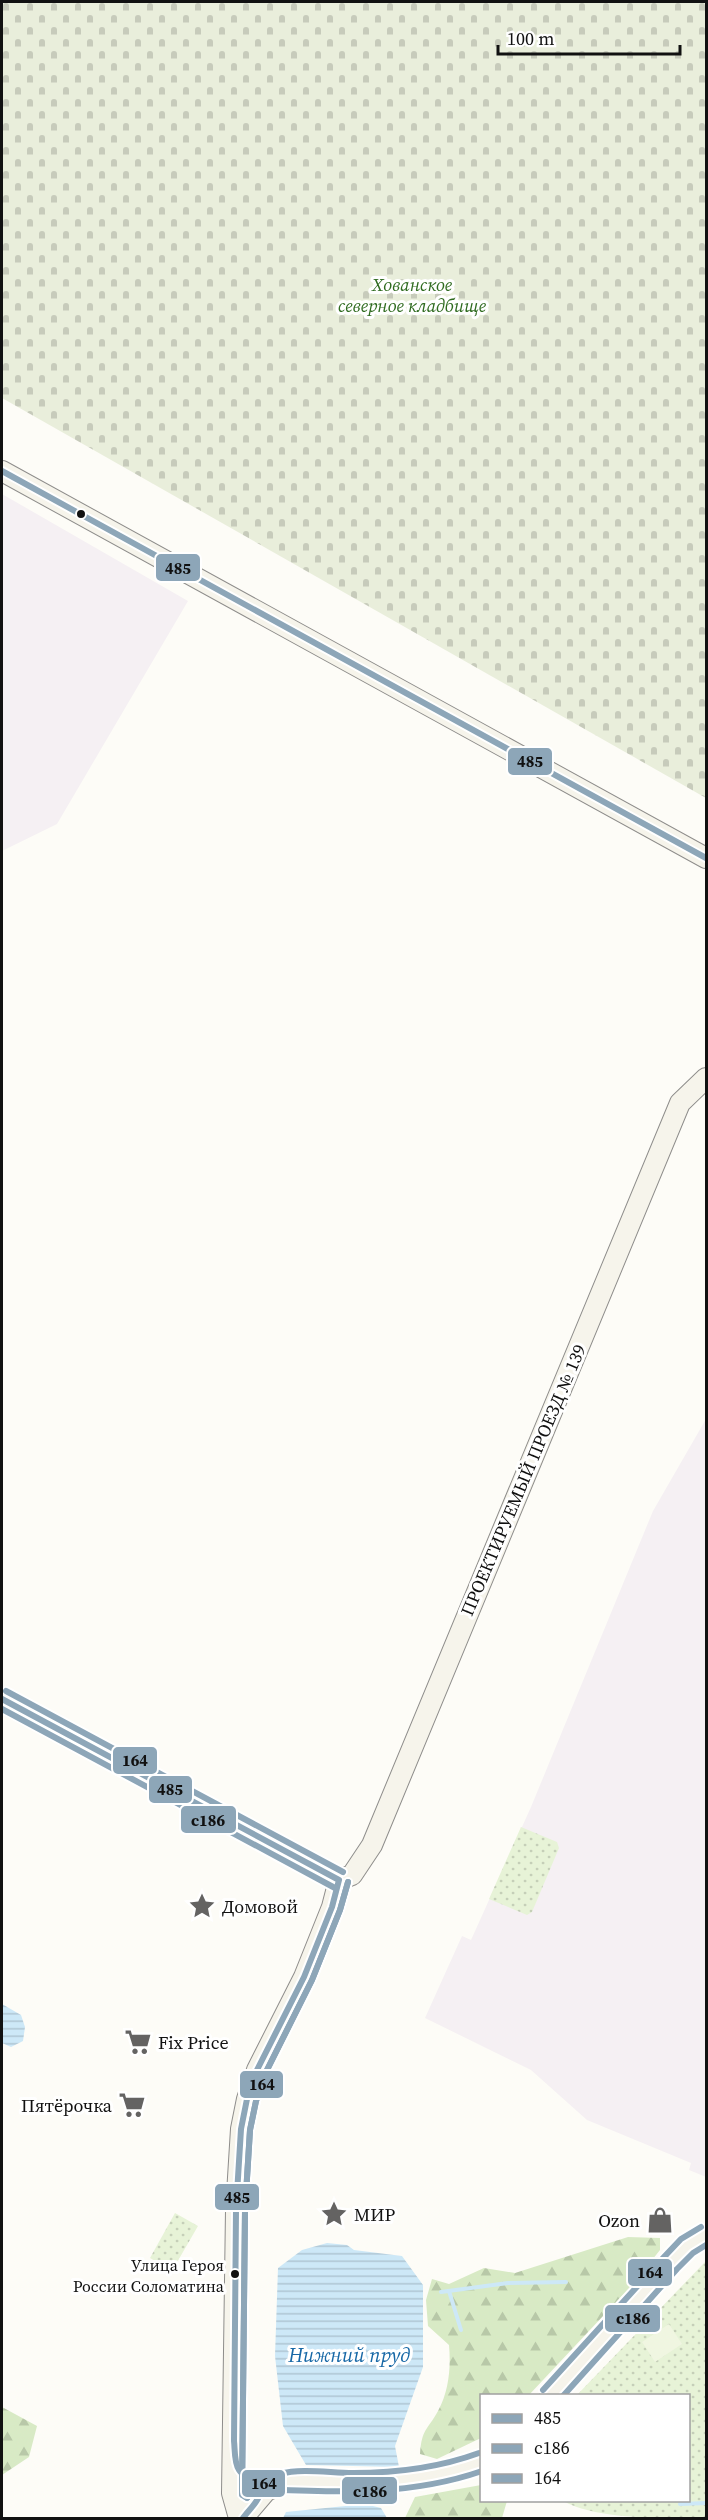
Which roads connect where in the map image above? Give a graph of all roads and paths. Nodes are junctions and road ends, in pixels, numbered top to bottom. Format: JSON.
{"nodes":[{"id":1,"x":2,"y":471,"type":"edge"},
{"id":2,"x":706,"y":858,"type":"edge"},
{"id":3,"x":706,"y":1078,"type":"edge"},
{"id":4,"x":2,"y":1699,"type":"edge"},
{"id":5,"x":339,"y":1880,"type":"junction"},
{"id":6,"x":706,"y":2235,"type":"edge"},
{"id":7,"x":552,"y":2394,"type":"edge"},
{"id":8,"x":480,"y":2462,"type":"edge"},
{"id":9,"x":245,"y":2498,"type":"edge"}],
"edges":[{"from":1,"to":2,"type":"street"},
{"from":3,"to":5,"type":"street","name":"ПРОЕКТИРУЕМЫЙ ПРОЕЗД № 139"},
{"from":4,"to":5,"type":"street"},
{"from":5,"to":9,"type":"street"},
{"from":6,"to":7,"type":"street"},
{"from":8,"to":9,"type":"street"}]}
